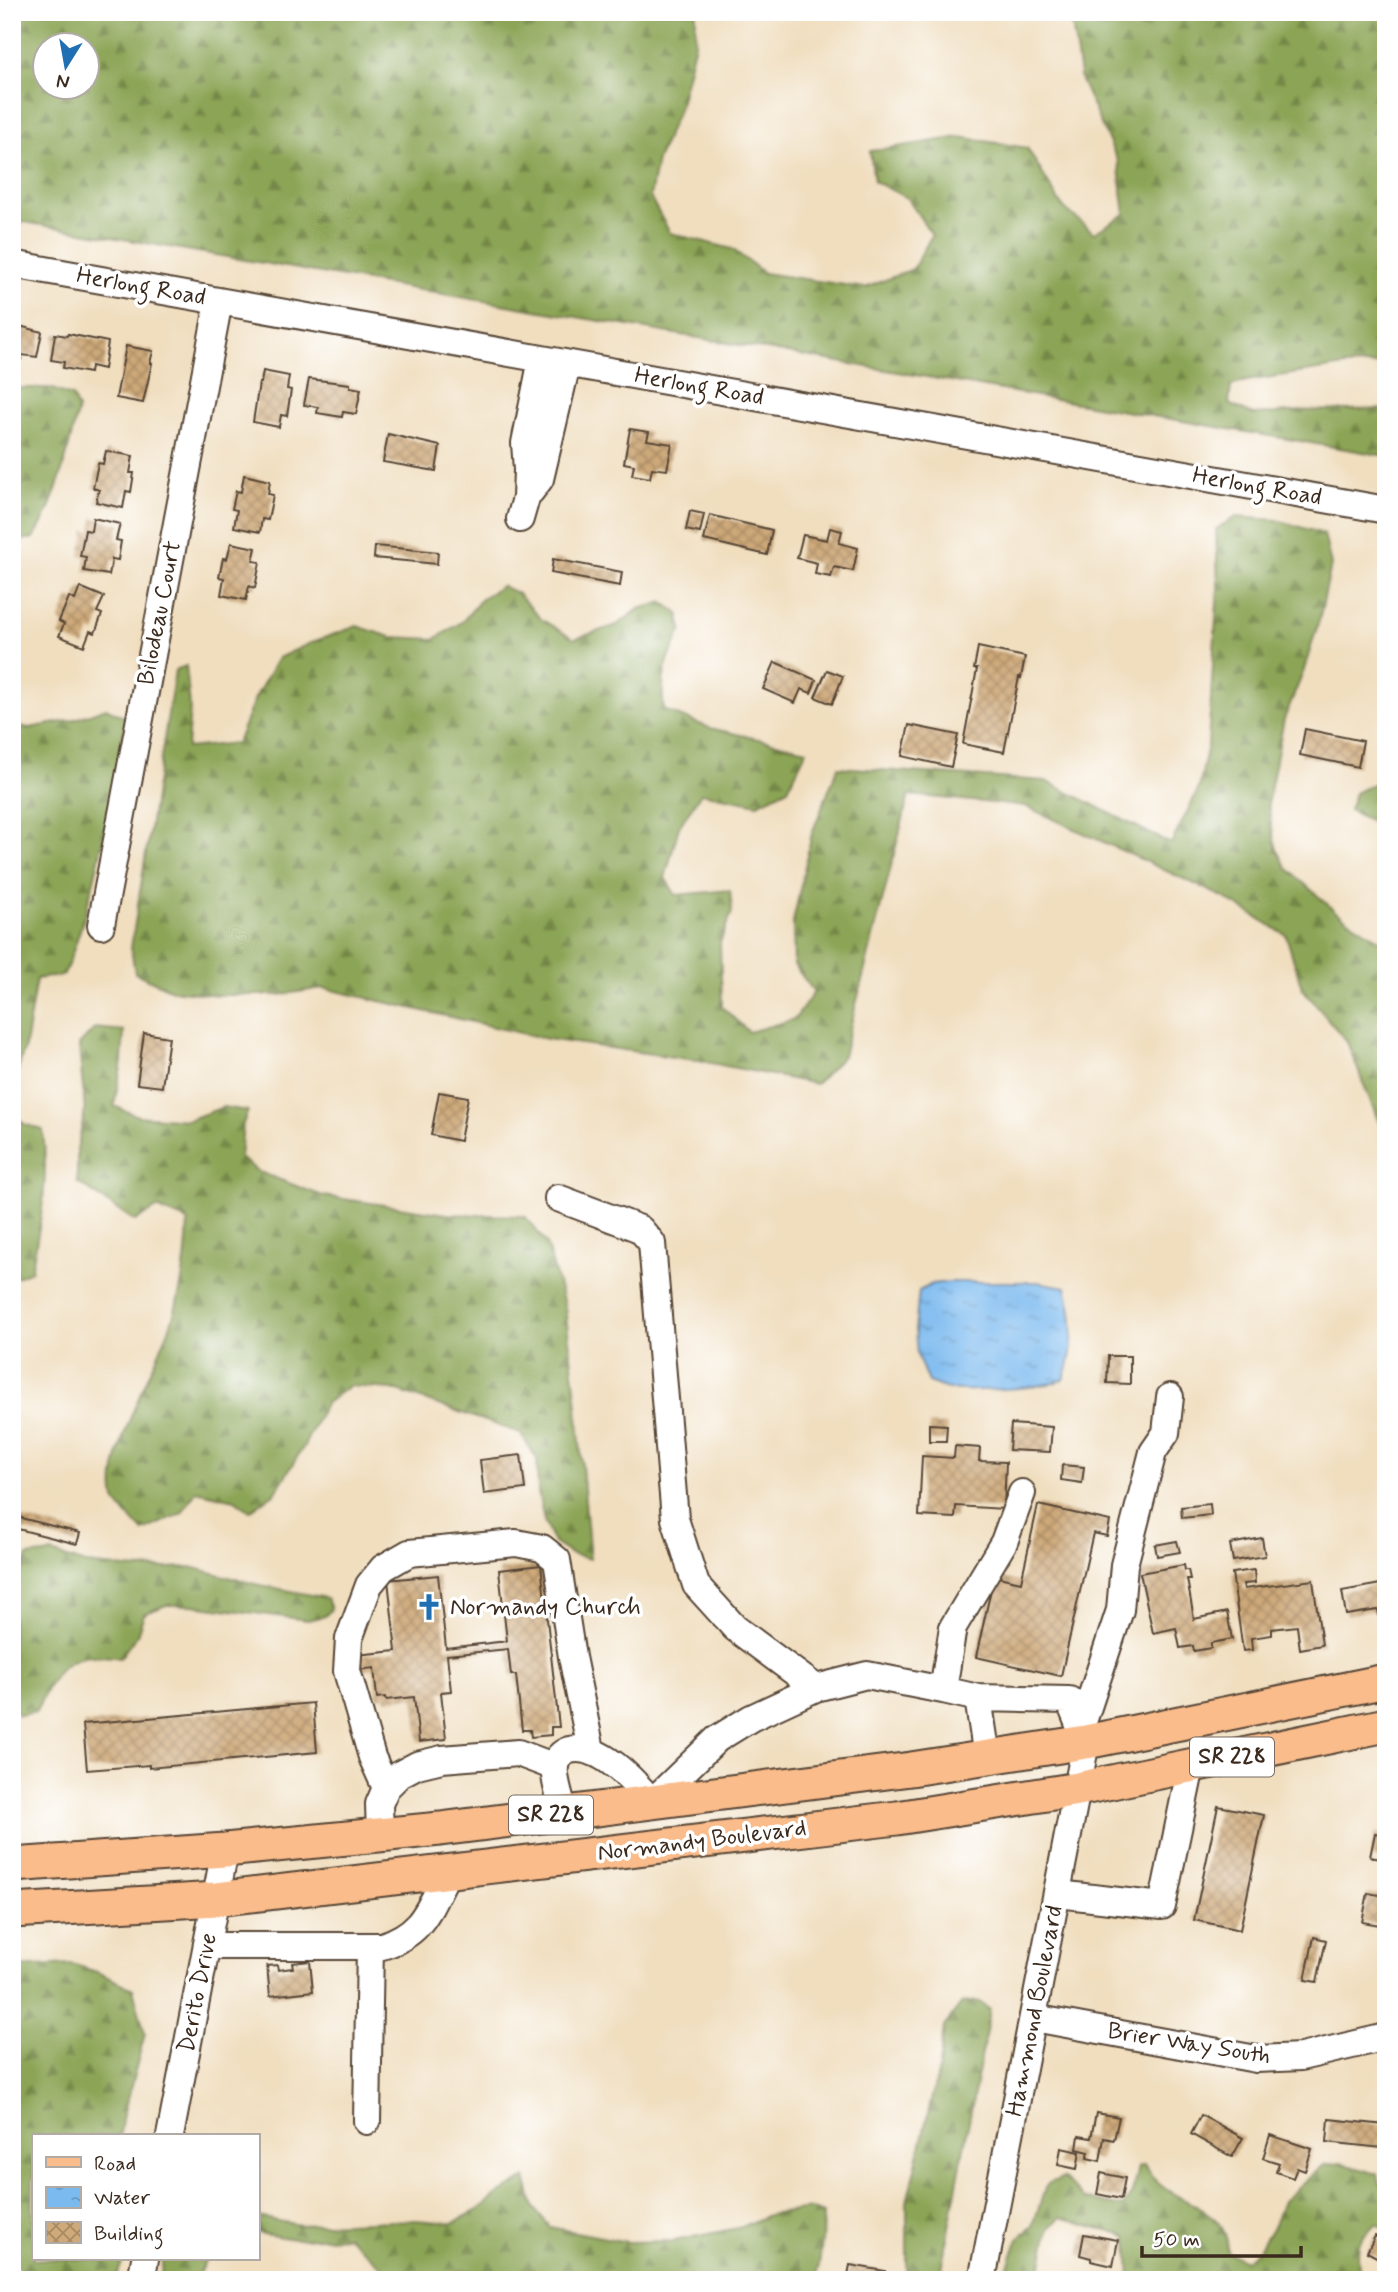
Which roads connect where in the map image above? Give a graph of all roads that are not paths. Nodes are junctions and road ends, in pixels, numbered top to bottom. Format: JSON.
{"nodes":[{"id":1,"x":12,"y":264,"type":"edge"},
{"id":2,"x":219,"y":302,"type":"junction"},
{"id":3,"x":554,"y":361,"type":"junction"},
{"id":4,"x":523,"y":508,"type":"dead end"},
{"id":5,"x":1386,"y":510,"type":"edge"},
{"id":6,"x":101,"y":925,"type":"dead end"},
{"id":7,"x":558,"y":1199,"type":"dead end"},
{"id":8,"x":1170,"y":1397,"type":"dead end"},
{"id":9,"x":1022,"y":1493,"type":"dead end"},
{"id":10,"x":1386,"y":1681,"type":"edge"},
{"id":11,"x":816,"y":1688,"type":"junction"},
{"id":12,"x":943,"y":1690,"type":"junction"},
{"id":13,"x":978,"y":1698,"type":"junction"},
{"id":14,"x":1386,"y":1725,"type":"edge"},
{"id":15,"x":1084,"y":1735,"type":"junction"},
{"id":16,"x":591,"y":1750,"type":"junction"},
{"id":17,"x":988,"y":1757,"type":"junction"},
{"id":18,"x":1191,"y":1766,"type":"junction"},
{"id":19,"x":555,"y":1768,"type":"junction"},
{"id":20,"x":386,"y":1788,"type":"junction"},
{"id":21,"x":1078,"y":1789,"type":"junction"},
{"id":22,"x":652,"y":1802,"type":"junction"},
{"id":23,"x":564,"y":1813,"type":"junction"},
{"id":24,"x":380,"y":1835,"type":"junction"},
{"id":25,"x":660,"y":1846,"type":"junction"},
{"id":26,"x":225,"y":1850,"type":"junction"},
{"id":27,"x":12,"y":1865,"type":"edge"},
{"id":28,"x":447,"y":1874,"type":"junction"},
{"id":29,"x":1058,"y":1894,"type":"junction"},
{"id":30,"x":217,"y":1899,"type":"junction"},
{"id":31,"x":12,"y":1911,"type":"edge"},
{"id":32,"x":208,"y":1946,"type":"junction"},
{"id":33,"x":370,"y":1946,"type":"junction"},
{"id":34,"x":1034,"y":2018,"type":"junction"},
{"id":35,"x":1386,"y":2037,"type":"edge"},
{"id":36,"x":368,"y":2121,"type":"dead end"},
{"id":37,"x":170,"y":2134,"type":"edge"},
{"id":38,"x":145,"y":2260,"type":"edge"},
{"id":39,"x":141,"y":2280,"type":"edge"},
{"id":40,"x":982,"y":2280,"type":"edge"}],
"edges":[{"from":1,"to":2,"type":"street","name":"Herlong Road"},
{"from":2,"to":3,"type":"street","name":"Herlong Road"},
{"from":2,"to":6,"type":"street","name":"Bilodeau Court"},
{"from":3,"to":4,"type":"street"},
{"from":3,"to":5,"type":"street","name":"Herlong Road"},
{"from":7,"to":11,"type":"street"},
{"from":8,"to":15,"type":"street","name":"Hammond Boulevard"},
{"from":9,"to":12,"type":"street"},
{"from":10,"to":15,"type":"main road","name":"Normandy Boulevard","number":"SR 228"},
{"from":11,"to":12,"type":"street"},
{"from":11,"to":22,"type":"street"},
{"from":12,"to":13,"type":"street"},
{"from":13,"to":15,"type":"street"},
{"from":13,"to":17,"type":"street"},
{"from":14,"to":18,"type":"main road","name":"Normandy Boulevard","number":"SR 228"},
{"from":15,"to":17,"type":"main road","name":"Normandy Boulevard","number":"SR 228"},
{"from":15,"to":21,"type":"street","name":"Hammond Boulevard"},
{"from":16,"to":19,"type":"street"},
{"from":16,"to":20,"type":"street"},
{"from":16,"to":22,"type":"street"},
{"from":17,"to":22,"type":"main road","name":"Normandy Boulevard","number":"SR 228"},
{"from":18,"to":21,"type":"main road","name":"Normandy Boulevard","number":"SR 228"},
{"from":18,"to":29,"type":"street"},
{"from":19,"to":20,"type":"street"},
{"from":19,"to":23,"type":"street"},
{"from":20,"to":24,"type":"street"},
{"from":21,"to":25,"type":"main road","name":"Normandy Boulevard","number":"SR 228"},
{"from":21,"to":29,"type":"street","name":"Hammond Boulevard"},
{"from":22,"to":23,"type":"main road","name":"Normandy Boulevard","number":"SR 228"},
{"from":22,"to":25,"type":"main road"},
{"from":23,"to":24,"type":"main road","name":"Normandy Boulevard","number":"SR 228"},
{"from":24,"to":26,"type":"main road","name":"Normandy Boulevard","number":"SR 228"},
{"from":25,"to":28,"type":"main road","name":"Normandy Boulevard","number":"SR 228"},
{"from":26,"to":27,"type":"main road","name":"Normandy Boulevard","number":"SR 228"},
{"from":26,"to":30,"type":"street","name":"Derito Drive"},
{"from":28,"to":30,"type":"main road","name":"Normandy Boulevard","number":"SR 228"},
{"from":28,"to":33,"type":"street"},
{"from":29,"to":34,"type":"street","name":"Hammond Boulevard"},
{"from":30,"to":31,"type":"main road","name":"Normandy Boulevard","number":"SR 228"},
{"from":30,"to":32,"type":"street","name":"Derito Drive"},
{"from":32,"to":33,"type":"street"},
{"from":32,"to":37,"type":"street","name":"Derito Drive"},
{"from":33,"to":36,"type":"street"},
{"from":34,"to":35,"type":"street","name":"Brier Way South"},
{"from":34,"to":40,"type":"street","name":"Hammond Boulevard"},
{"from":38,"to":39,"type":"street"}]}
